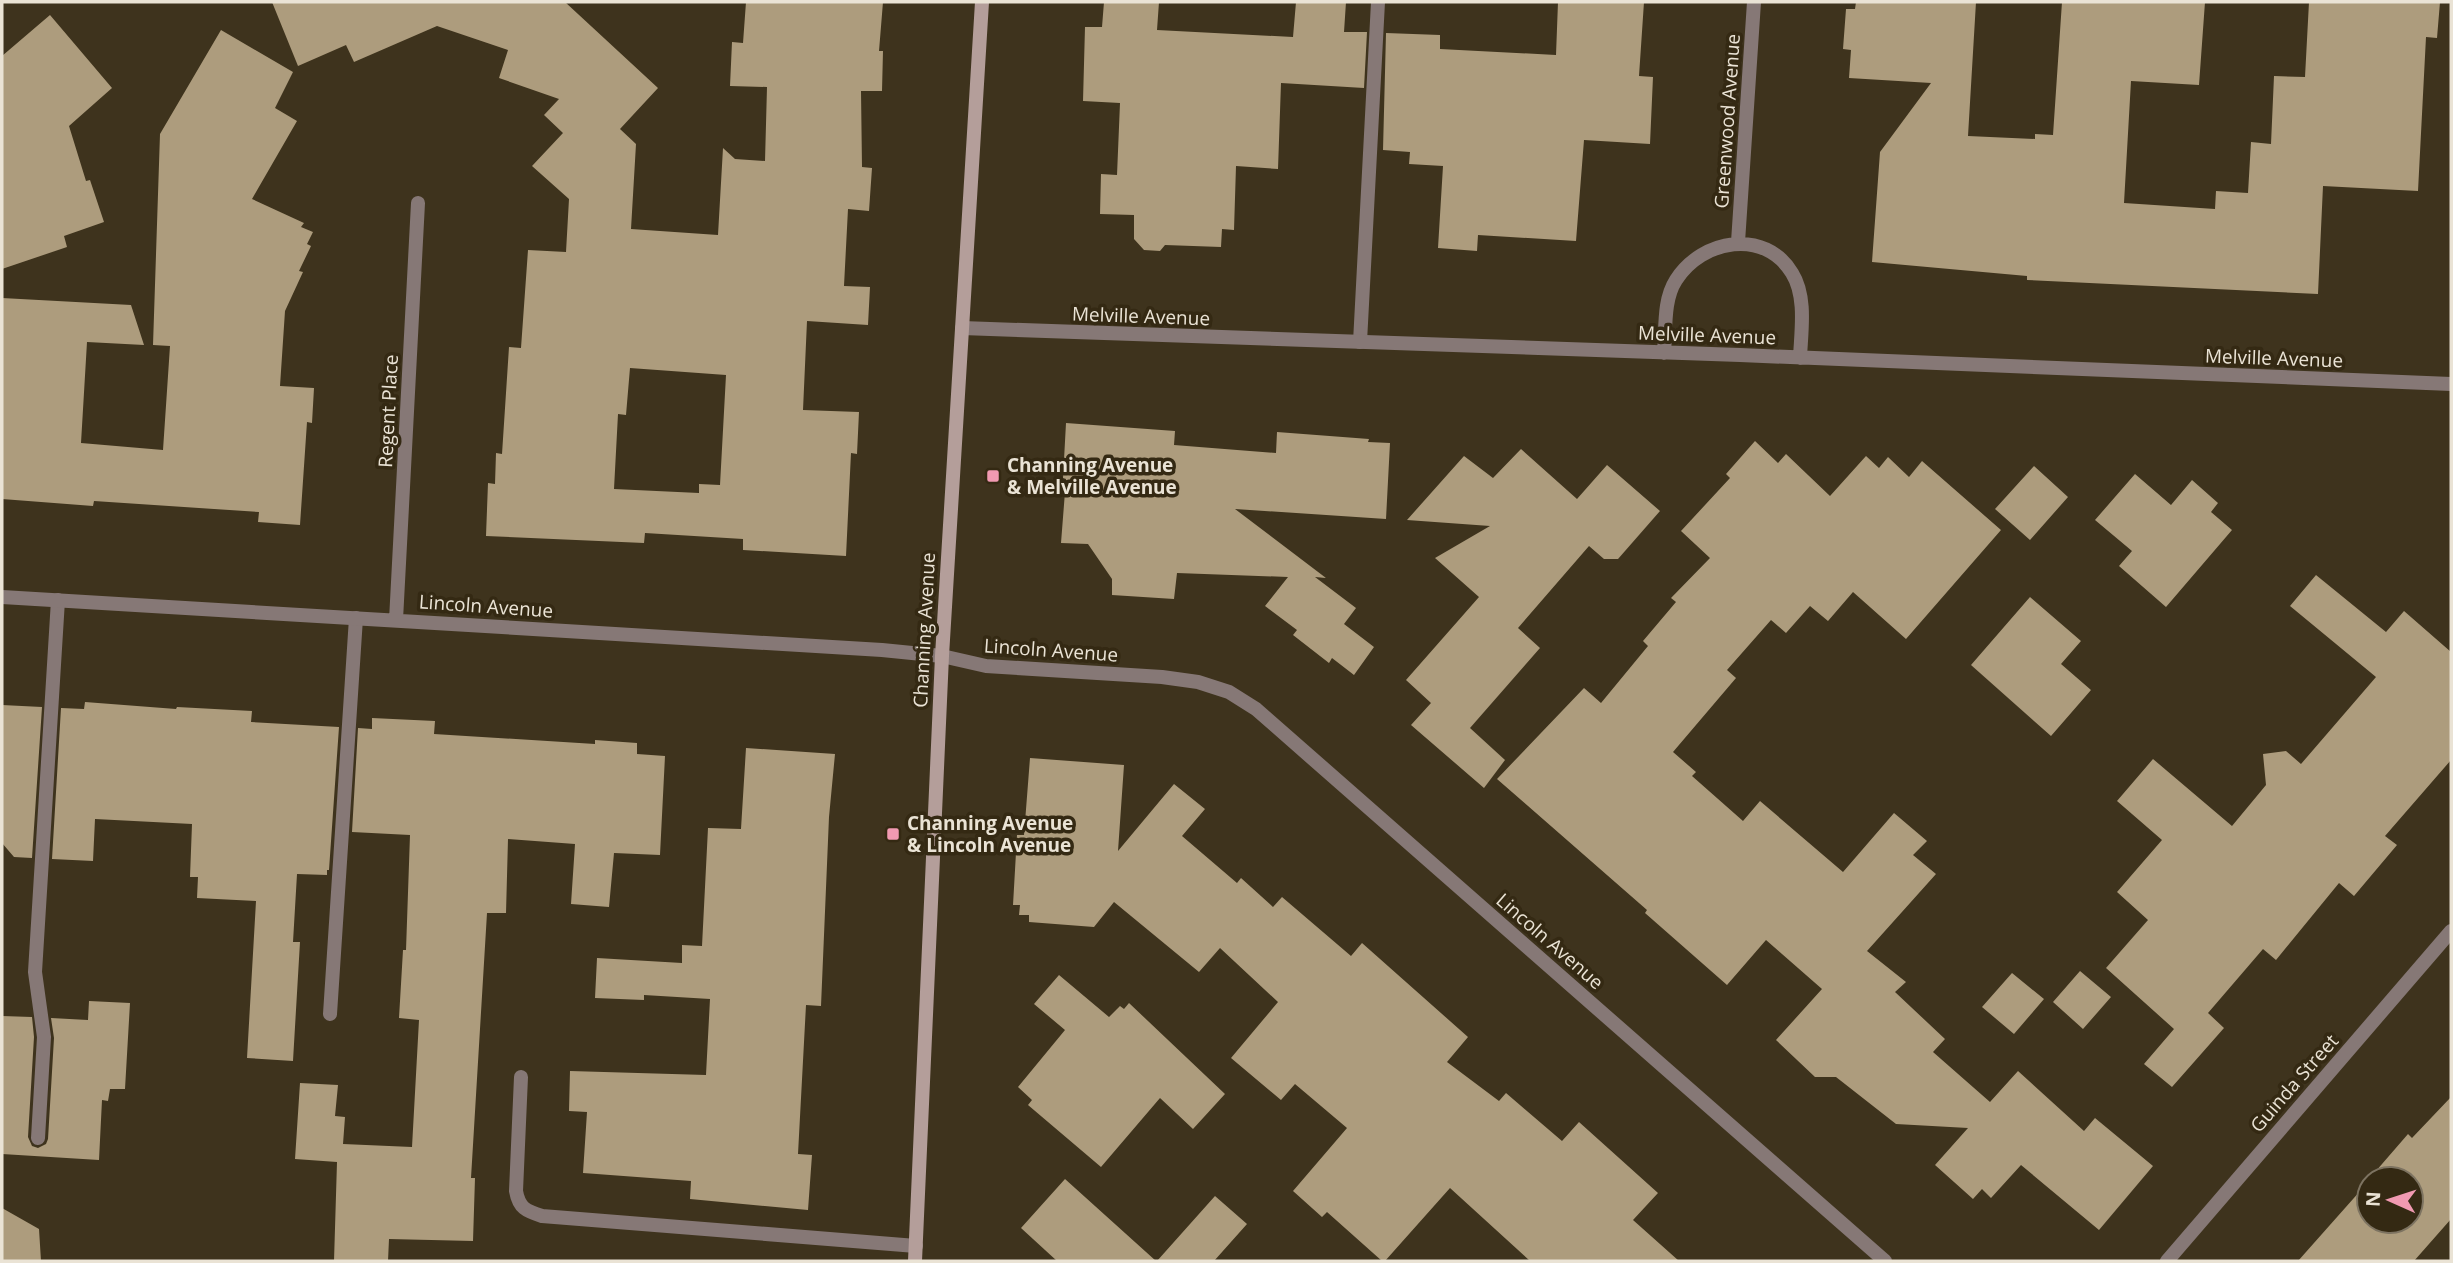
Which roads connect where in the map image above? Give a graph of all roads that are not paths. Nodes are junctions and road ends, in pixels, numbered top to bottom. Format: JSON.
{"nodes":[{"id":1,"x":982,"y":2,"type":"edge"},
{"id":2,"x":1378,"y":2,"type":"edge"},
{"id":3,"x":1754,"y":2,"type":"edge"},
{"id":4,"x":418,"y":204,"type":"dead end"},
{"id":5,"x":1738,"y":242,"type":"junction"},
{"id":6,"x":962,"y":328,"type":"junction"},
{"id":7,"x":1360,"y":342,"type":"junction"},
{"id":8,"x":1664,"y":353,"type":"junction"},
{"id":9,"x":1800,"y":358,"type":"junction"},
{"id":10,"x":2451,"y":384,"type":"edge"},
{"id":11,"x":2,"y":597,"type":"edge"},
{"id":12,"x":58,"y":600,"type":"junction"},
{"id":13,"x":356,"y":618,"type":"junction"},
{"id":14,"x":396,"y":620,"type":"junction"},
{"id":15,"x":942,"y":656,"type":"junction"},
{"id":16,"x":2451,"y":931,"type":"edge"},
{"id":17,"x":330,"y":1014,"type":"dead end"},
{"id":18,"x":521,"y":1077,"type":"dead end"},
{"id":19,"x":38,"y":1138,"type":"dead end"},
{"id":20,"x":916,"y":1246,"type":"junction"},
{"id":21,"x":915,"y":1261,"type":"edge"},
{"id":22,"x":1885,"y":1261,"type":"edge"},
{"id":23,"x":2166,"y":1261,"type":"edge"}],
"edges":[{"from":1,"to":6,"type":"street","name":"Channing Avenue"},
{"from":2,"to":7,"type":"street"},
{"from":3,"to":5,"type":"street","name":"Greenwood Avenue"},
{"from":4,"to":14,"type":"street","name":"Regent Place"},
{"from":5,"to":8,"type":"street"},
{"from":5,"to":9,"type":"street"},
{"from":6,"to":7,"type":"street","name":"Melville Avenue"},
{"from":6,"to":15,"type":"street","name":"Channing Avenue"},
{"from":7,"to":8,"type":"street","name":"Melville Avenue"},
{"from":8,"to":9,"type":"street","name":"Melville Avenue"},
{"from":9,"to":10,"type":"street","name":"Melville Avenue"},
{"from":11,"to":12,"type":"street","name":"Lincoln Avenue"},
{"from":12,"to":13,"type":"street","name":"Lincoln Avenue"},
{"from":12,"to":19,"type":"street"},
{"from":13,"to":14,"type":"street","name":"Lincoln Avenue"},
{"from":13,"to":17,"type":"street"},
{"from":14,"to":15,"type":"street","name":"Lincoln Avenue"},
{"from":15,"to":20,"type":"street","name":"Channing Avenue"},
{"from":15,"to":22,"type":"street","name":"Lincoln Avenue"},
{"from":16,"to":23,"type":"street","name":"Guinda Street"},
{"from":18,"to":20,"type":"street"},
{"from":20,"to":21,"type":"street","name":"Channing Avenue"}]}
